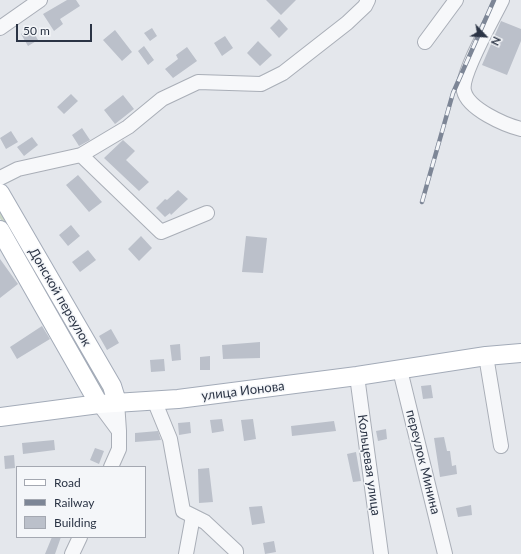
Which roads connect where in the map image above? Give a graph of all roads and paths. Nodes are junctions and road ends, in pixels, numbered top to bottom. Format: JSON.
{"nodes":[{"id":1,"x":40,"y":0,"type":"edge"},
{"id":2,"x":368,"y":0,"type":"edge"},
{"id":3,"x":456,"y":0,"type":"edge"},
{"id":4,"x":502,"y":0,"type":"edge"},
{"id":5,"x":0,"y":28,"type":"edge"},
{"id":6,"x":425,"y":42,"type":"dead end"},
{"id":7,"x":521,"y":129,"type":"edge"},
{"id":8,"x":81,"y":155,"type":"junction"},
{"id":9,"x":0,"y":178,"type":"edge"},
{"id":10,"x":0,"y":194,"type":"edge"},
{"id":11,"x":207,"y":213,"type":"dead end"},
{"id":12,"x":0,"y":230,"type":"edge"},
{"id":13,"x":521,"y":353,"type":"edge"},
{"id":14,"x":486,"y":356,"type":"junction"},
{"id":15,"x":400,"y":370,"type":"junction"},
{"id":16,"x":357,"y":376,"type":"junction"},
{"id":17,"x":154,"y":400,"type":"junction"},
{"id":18,"x":117,"y":402,"type":"junction"},
{"id":19,"x":99,"y":404,"type":"junction"},
{"id":20,"x":0,"y":417,"type":"edge"},
{"id":21,"x":119,"y":431,"type":"junction"},
{"id":22,"x":501,"y":446,"type":"dead end"},
{"id":23,"x":111,"y":466,"type":"edge"},
{"id":24,"x":193,"y":516,"type":"junction"},
{"id":25,"x":80,"y":538,"type":"edge"},
{"id":26,"x":72,"y":554,"type":"edge"},
{"id":27,"x":186,"y":554,"type":"edge"},
{"id":28,"x":236,"y":554,"type":"edge"},
{"id":29,"x":381,"y":554,"type":"edge"},
{"id":30,"x":445,"y":554,"type":"edge"}],
"edges":[{"from":1,"to":5,"type":"street"},
{"from":2,"to":8,"type":"street"},
{"from":3,"to":6,"type":"street"},
{"from":4,"to":7,"type":"street"},
{"from":8,"to":9,"type":"street"},
{"from":8,"to":11,"type":"street"},
{"from":10,"to":18,"type":"main road","name":"Донской переулок"},
{"from":12,"to":19,"type":"main road","name":"Донской переулок"},
{"from":13,"to":14,"type":"main road","name":"улица Ионова"},
{"from":14,"to":15,"type":"main road","name":"улица Ионова"},
{"from":14,"to":22,"type":"street"},
{"from":15,"to":16,"type":"main road","name":"улица Ионова"},
{"from":15,"to":30,"type":"street","name":"переулок Минина"},
{"from":16,"to":17,"type":"main road","name":"улица Ионова"},
{"from":16,"to":29,"type":"street","name":"Кольцевая улица"},
{"from":17,"to":18,"type":"main road","name":"улица Ионова"},
{"from":17,"to":24,"type":"street"},
{"from":18,"to":19,"type":"main road","name":"улица Ионова"},
{"from":18,"to":21,"type":"street"},
{"from":19,"to":20,"type":"main road","name":"улица Ионова"},
{"from":19,"to":21,"type":"street"},
{"from":21,"to":23,"type":"street"},
{"from":24,"to":27,"type":"street"},
{"from":24,"to":28,"type":"street"},
{"from":25,"to":26,"type":"street"}]}
